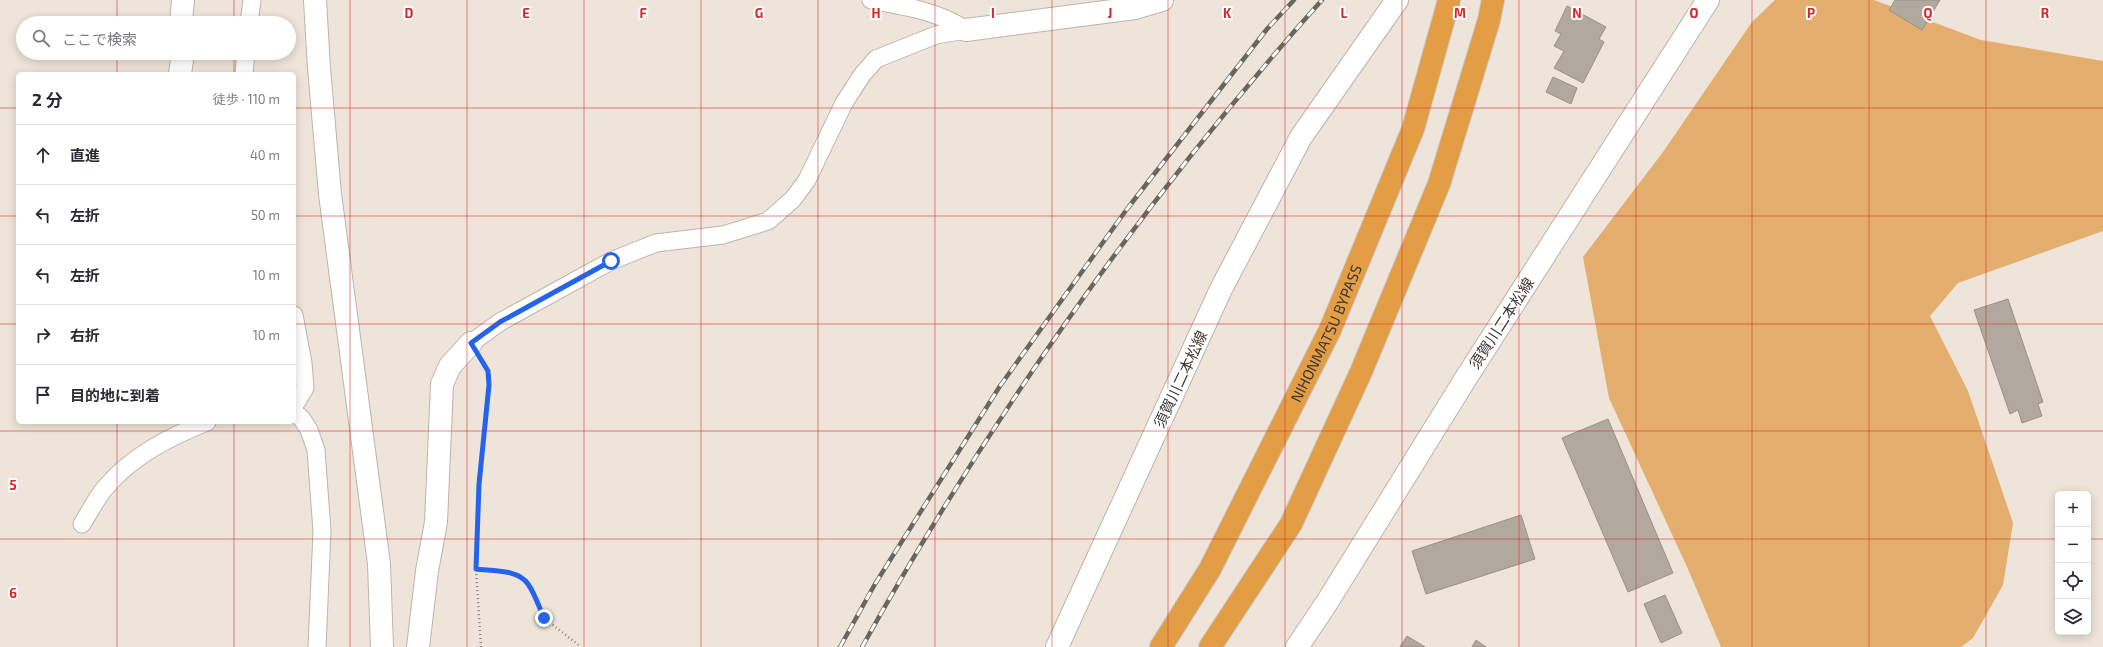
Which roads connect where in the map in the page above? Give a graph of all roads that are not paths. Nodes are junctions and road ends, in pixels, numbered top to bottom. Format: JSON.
{"nodes":[{"id":1,"x":183,"y":0,"type":"edge"},
{"id":2,"x":252,"y":0,"type":"edge"},
{"id":3,"x":315,"y":0,"type":"edge"},
{"id":4,"x":872,"y":0,"type":"edge"},
{"id":5,"x":1162,"y":0,"type":"edge"},
{"id":6,"x":1397,"y":0,"type":"edge"},
{"id":7,"x":1448,"y":0,"type":"edge"},
{"id":8,"x":1493,"y":0,"type":"edge"},
{"id":9,"x":1708,"y":0,"type":"edge"},
{"id":10,"x":182,"y":16,"type":"edge"},
{"id":11,"x":250,"y":16,"type":"edge"},
{"id":12,"x":966,"y":30,"type":"junction"},
{"id":13,"x":182,"y":60,"type":"edge"},
{"id":14,"x":245,"y":60,"type":"edge"},
{"id":15,"x":180,"y":72,"type":"edge"},
{"id":16,"x":244,"y":72,"type":"edge"},
{"id":17,"x":296,"y":326,"type":"edge"},
{"id":18,"x":471,"y":343,"type":"joint"},
{"id":19,"x":296,"y":402,"type":"edge"},
{"id":20,"x":296,"y":414,"type":"edge"},
{"id":21,"x":202,"y":424,"type":"edge"},
{"id":22,"x":82,"y":524,"type":"dead end"},
{"id":23,"x":317,"y":647,"type":"edge"},
{"id":24,"x":382,"y":647,"type":"edge"},
{"id":25,"x":418,"y":647,"type":"edge"},
{"id":26,"x":1057,"y":647,"type":"edge"},
{"id":27,"x":1161,"y":647,"type":"edge"},
{"id":28,"x":1210,"y":647,"type":"edge"},
{"id":29,"x":1297,"y":647,"type":"edge"}],
"edges":[{"from":1,"to":10,"type":"main road"},
{"from":2,"to":11,"type":"lane"},
{"from":3,"to":24,"type":"main road"},
{"from":4,"to":12,"type":"lane"},
{"from":5,"to":12,"type":"main road"},
{"from":6,"to":26,"type":"main road","name":"須賀川二本松線"},
{"from":7,"to":27,"type":"highway","name":"NIHONMATSU BYPASS"},
{"from":8,"to":28,"type":"highway"},
{"from":9,"to":29,"type":"main road","name":"須賀川二本松線"},
{"from":12,"to":18,"type":"lane"},
{"from":13,"to":15,"type":"main road"},
{"from":14,"to":16,"type":"lane"},
{"from":17,"to":19,"type":"lane"},
{"from":18,"to":25,"type":"main road"},
{"from":20,"to":23,"type":"lane"},
{"from":21,"to":22,"type":"lane"}]}
